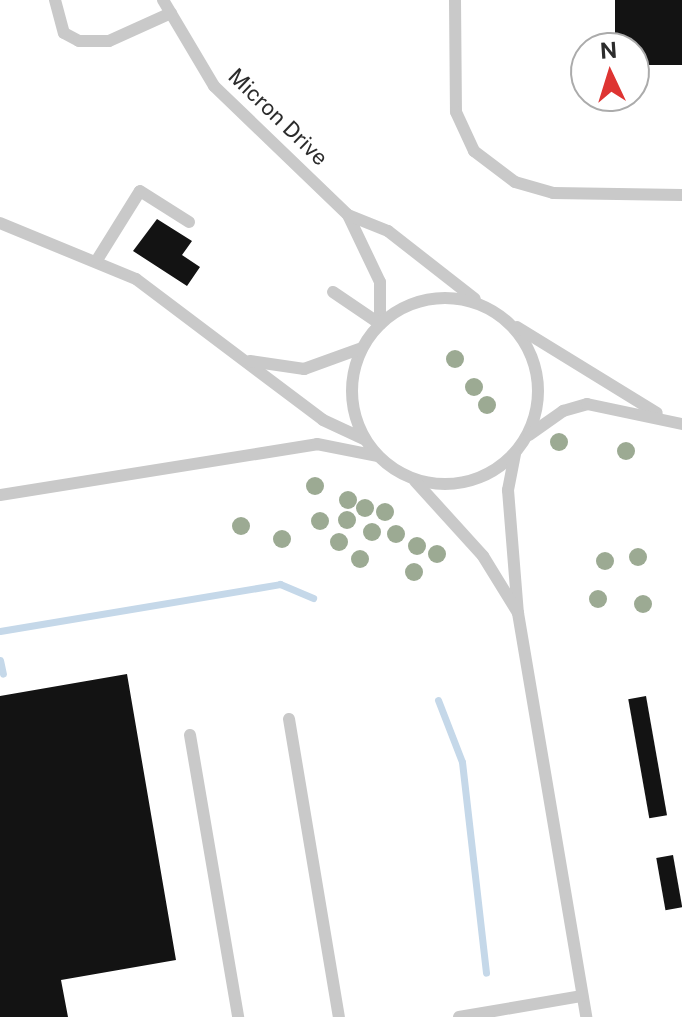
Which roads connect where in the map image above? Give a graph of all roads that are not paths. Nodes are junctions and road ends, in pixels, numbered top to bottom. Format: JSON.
{"nodes":[{"id":1,"x":55,"y":0,"type":"edge"},
{"id":2,"x":163,"y":0,"type":"edge"},
{"id":3,"x":455,"y":0,"type":"edge"},
{"id":4,"x":171,"y":13,"type":"junction"},
{"id":5,"x":682,"y":195,"type":"edge"},
{"id":6,"x":348,"y":215,"type":"junction"},
{"id":7,"x":189,"y":222,"type":"dead end"},
{"id":8,"x":0,"y":223,"type":"edge"},
{"id":9,"x":97,"y":260,"type":"junction"},
{"id":10,"x":333,"y":292,"type":"dead end"},
{"id":11,"x":487,"y":307,"type":"junction"},
{"id":12,"x":507,"y":320,"type":"junction"},
{"id":13,"x":380,"y":324,"type":"junction"},
{"id":14,"x":362,"y":348,"type":"junction"},
{"id":15,"x":249,"y":361,"type":"junction"},
{"id":16,"x":657,"y":413,"type":"junction"},
{"id":17,"x":682,"y":424,"type":"edge"},
{"id":18,"x":528,"y":436,"type":"junction"},
{"id":19,"x":364,"y":439,"type":"junction"},
{"id":20,"x":515,"y":454,"type":"junction"},
{"id":21,"x":377,"y":456,"type":"junction"},
{"id":22,"x":414,"y":480,"type":"junction"},
{"id":23,"x":0,"y":495,"type":"edge"},
{"id":24,"x":518,"y":613,"type":"junction"},
{"id":25,"x":289,"y":719,"type":"dead end"},
{"id":26,"x":190,"y":735,"type":"dead end"},
{"id":27,"x":582,"y":996,"type":"junction"},
{"id":28,"x":238,"y":1017,"type":"edge"},
{"id":29,"x":339,"y":1017,"type":"edge"},
{"id":30,"x":459,"y":1017,"type":"edge"},
{"id":31,"x":586,"y":1017,"type":"edge"}],
"edges":[{"from":1,"to":4,"type":"lane"},
{"from":2,"to":4,"type":"lane","name":"Micron Drive"},
{"from":3,"to":5,"type":"lane"},
{"from":4,"to":6,"type":"lane","name":"Micron Drive"},
{"from":6,"to":11,"type":"lane","name":"Micron Drive"},
{"from":6,"to":13,"type":"lane","name":"Micron Drive"},
{"from":7,"to":9,"type":"lane"},
{"from":8,"to":9,"type":"lane"},
{"from":9,"to":15,"type":"lane"},
{"from":10,"to":13,"type":"lane"},
{"from":11,"to":12,"type":"lane"},
{"from":11,"to":13,"type":"lane"},
{"from":12,"to":16,"type":"lane"},
{"from":12,"to":18,"type":"lane"},
{"from":13,"to":14,"type":"lane"},
{"from":14,"to":15,"type":"lane"},
{"from":14,"to":19,"type":"lane"},
{"from":15,"to":19,"type":"lane"},
{"from":16,"to":17,"type":"lane"},
{"from":16,"to":18,"type":"lane"},
{"from":18,"to":20,"type":"lane"},
{"from":19,"to":21,"type":"lane"},
{"from":20,"to":22,"type":"lane"},
{"from":20,"to":24,"type":"lane"},
{"from":21,"to":22,"type":"lane"},
{"from":21,"to":23,"type":"lane"},
{"from":22,"to":24,"type":"lane"},
{"from":24,"to":27,"type":"lane"},
{"from":25,"to":29,"type":"lane"},
{"from":26,"to":28,"type":"lane"},
{"from":27,"to":30,"type":"lane"},
{"from":27,"to":31,"type":"lane"}]}
